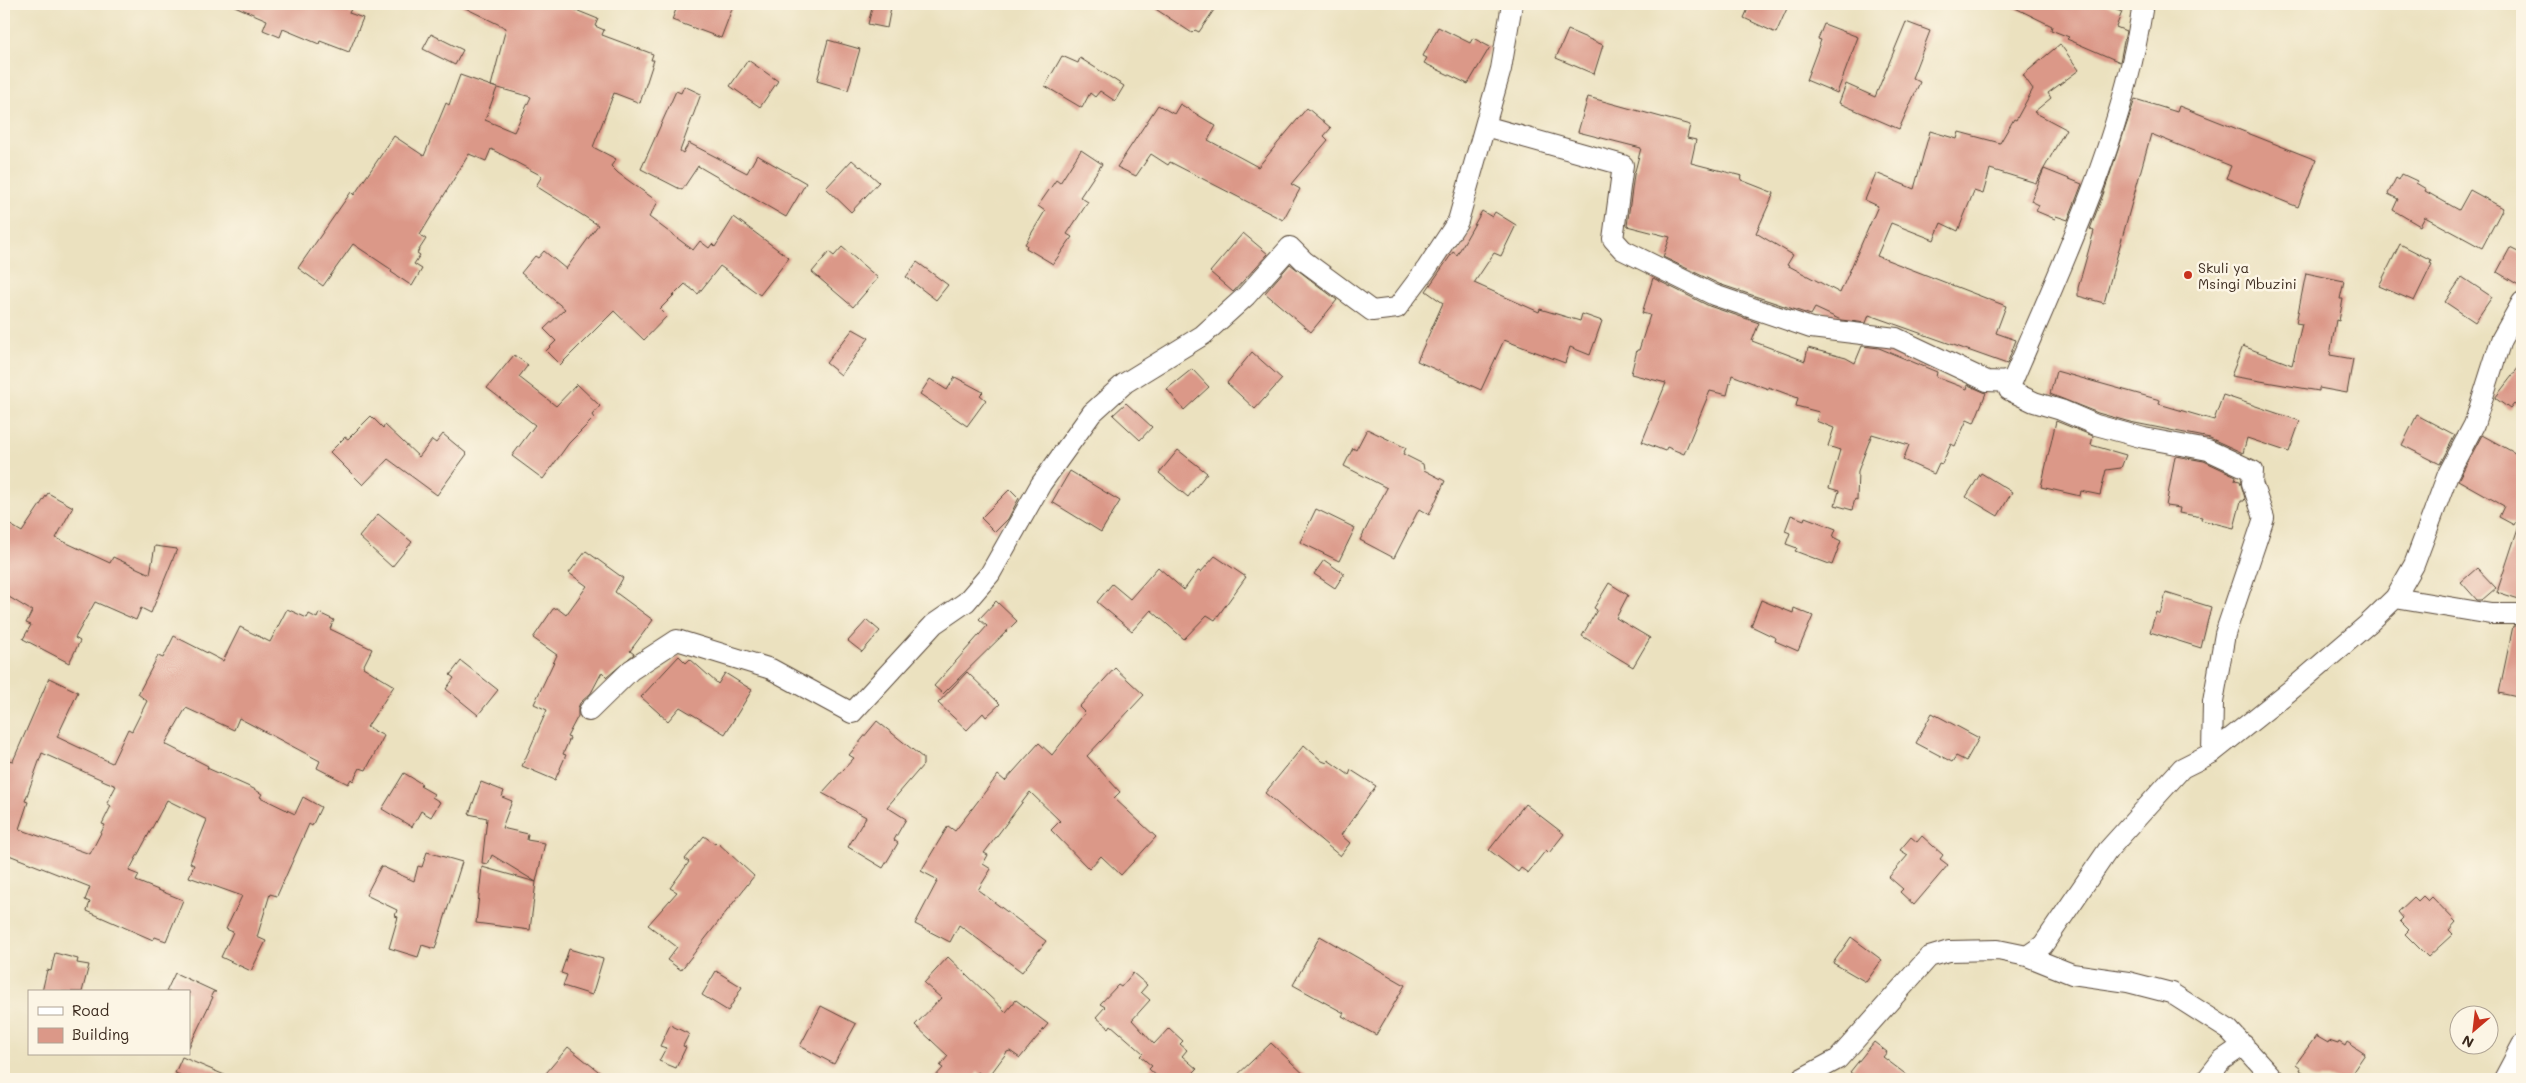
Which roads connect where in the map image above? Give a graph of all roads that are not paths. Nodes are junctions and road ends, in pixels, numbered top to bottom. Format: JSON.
{"nodes":[{"id":1,"x":1512,"y":4,"type":"edge"},
{"id":2,"x":2143,"y":4,"type":"edge"},
{"id":3,"x":1485,"y":126,"type":"junction"},
{"id":4,"x":2522,"y":302,"type":"edge"},
{"id":5,"x":2006,"y":381,"type":"junction"},
{"id":6,"x":2395,"y":598,"type":"junction"},
{"id":7,"x":2522,"y":614,"type":"edge"},
{"id":8,"x":589,"y":711,"type":"dead end"},
{"id":9,"x":2212,"y":753,"type":"junction"},
{"id":10,"x":2027,"y":956,"type":"junction"},
{"id":11,"x":2244,"y":1045,"type":"junction"},
{"id":12,"x":2522,"y":1045,"type":"edge"},
{"id":13,"x":1801,"y":1079,"type":"edge"},
{"id":14,"x":2207,"y":1079,"type":"edge"},
{"id":15,"x":2274,"y":1079,"type":"edge"},
{"id":16,"x":2504,"y":1079,"type":"edge"}],
"edges":[{"from":1,"to":3,"type":"street"},
{"from":2,"to":5,"type":"street"},
{"from":3,"to":5,"type":"street"},
{"from":3,"to":8,"type":"street"},
{"from":4,"to":6,"type":"street"},
{"from":5,"to":9,"type":"street"},
{"from":6,"to":7,"type":"street"},
{"from":6,"to":9,"type":"street"},
{"from":9,"to":10,"type":"street"},
{"from":10,"to":11,"type":"street"},
{"from":10,"to":13,"type":"street"},
{"from":11,"to":14,"type":"street"},
{"from":11,"to":15,"type":"street"},
{"from":12,"to":16,"type":"street"}]}
